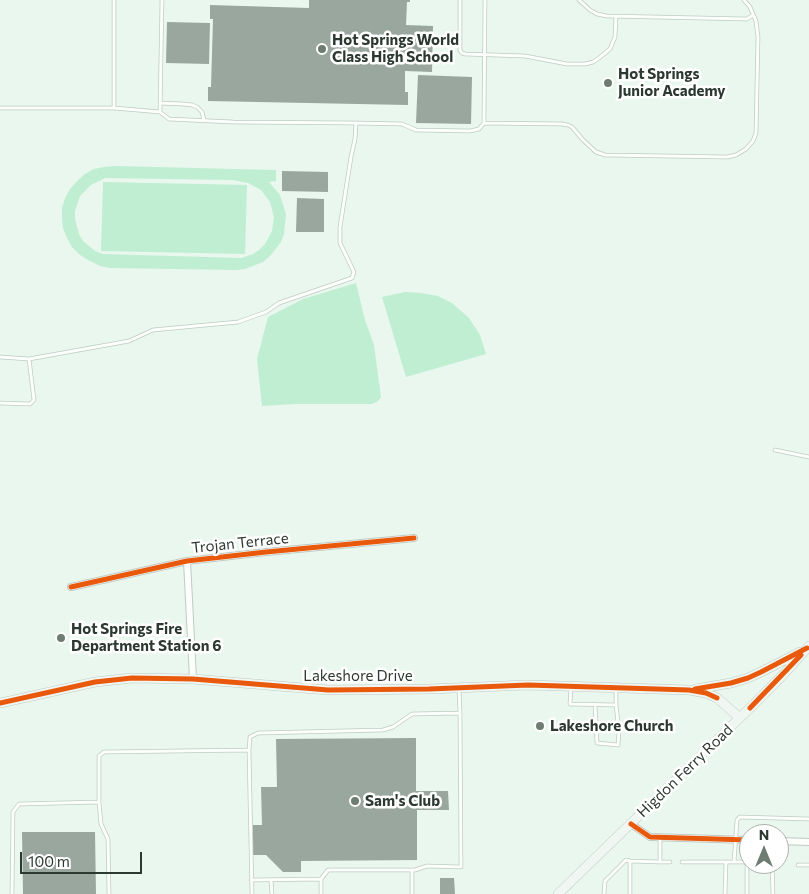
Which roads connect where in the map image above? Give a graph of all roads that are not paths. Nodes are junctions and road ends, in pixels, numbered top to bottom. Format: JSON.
{"nodes":[{"id":1,"x":114,"y":0,"type":"edge"},
{"id":2,"x":162,"y":0,"type":"edge"},
{"id":3,"x":460,"y":0,"type":"edge"},
{"id":4,"x":485,"y":0,"type":"edge"},
{"id":5,"x":579,"y":0,"type":"edge"},
{"id":6,"x":744,"y":0,"type":"edge"},
{"id":7,"x":753,"y":14,"type":"junction"},
{"id":8,"x":616,"y":16,"type":"junction"},
{"id":9,"x":484,"y":54,"type":"junction"},
{"id":10,"x":160,"y":103,"type":"junction"},
{"id":11,"x":0,"y":108,"type":"edge"},
{"id":12,"x":114,"y":108,"type":"junction"},
{"id":13,"x":160,"y":112,"type":"junction"},
{"id":14,"x":204,"y":120,"type":"junction"},
{"id":15,"x":356,"y":123,"type":"junction"},
{"id":16,"x":484,"y":123,"type":"junction"},
{"id":17,"x":0,"y":358,"type":"edge"},
{"id":18,"x":29,"y":359,"type":"junction"},
{"id":19,"x":0,"y":403,"type":"edge"},
{"id":20,"x":775,"y":450,"type":"dead end"},
{"id":21,"x":809,"y":458,"type":"edge"},
{"id":22,"x":414,"y":538,"type":"dead end"},
{"id":23,"x":187,"y":561,"type":"junction"},
{"id":24,"x":71,"y":587,"type":"dead end"},
{"id":25,"x":808,"y":648,"type":"edge"},
{"id":26,"x":193,"y":679,"type":"junction"},
{"id":27,"x":571,"y":686,"type":"junction"},
{"id":28,"x":459,"y":687,"type":"junction"},
{"id":29,"x":616,"y":688,"type":"junction"},
{"id":30,"x":689,"y":690,"type":"junction"},
{"id":31,"x":0,"y":703,"type":"edge"},
{"id":32,"x":595,"y":705,"type":"junction"},
{"id":33,"x":616,"y":705,"type":"junction"},
{"id":34,"x":460,"y":713,"type":"junction"},
{"id":35,"x":740,"y":718,"type":"junction"},
{"id":36,"x":249,"y":750,"type":"junction"},
{"id":37,"x":99,"y":802,"type":"junction"},
{"id":38,"x":809,"y":819,"type":"edge"},
{"id":39,"x":631,"y":824,"type":"junction"},
{"id":40,"x":660,"y":838,"type":"junction"},
{"id":41,"x":735,"y":840,"type":"junction"},
{"id":42,"x":739,"y":840,"type":"edge"},
{"id":43,"x":789,"y":841,"type":"edge"},
{"id":44,"x":809,"y":842,"type":"edge"},
{"id":45,"x":630,"y":861,"type":"junction"},
{"id":46,"x":660,"y":862,"type":"junction"},
{"id":47,"x":670,"y":862,"type":"dead end"},
{"id":48,"x":682,"y":862,"type":"dead end"},
{"id":49,"x":726,"y":862,"type":"junction"},
{"id":50,"x":734,"y":862,"type":"junction"},
{"id":51,"x":739,"y":862,"type":"edge"},
{"id":52,"x":798,"y":865,"type":"dead end"},
{"id":53,"x":809,"y":865,"type":"edge"},
{"id":54,"x":412,"y":870,"type":"junction"},
{"id":55,"x":748,"y":874,"type":"edge"},
{"id":56,"x":772,"y":874,"type":"edge"},
{"id":57,"x":271,"y":879,"type":"junction"},
{"id":58,"x":321,"y":879,"type":"junction"},
{"id":59,"x":252,"y":880,"type":"junction"},
{"id":60,"x":12,"y":894,"type":"edge"},
{"id":61,"x":109,"y":894,"type":"edge"},
{"id":62,"x":252,"y":894,"type":"edge"},
{"id":63,"x":272,"y":894,"type":"edge"},
{"id":64,"x":321,"y":894,"type":"edge"},
{"id":65,"x":412,"y":894,"type":"edge"},
{"id":66,"x":558,"y":894,"type":"edge"},
{"id":67,"x":604,"y":894,"type":"edge"},
{"id":68,"x":630,"y":894,"type":"edge"},
{"id":69,"x":725,"y":894,"type":"edge"},
{"id":70,"x":747,"y":894,"type":"edge"},
{"id":71,"x":773,"y":894,"type":"edge"}],
"edges":[{"from":1,"to":12,"type":"lane"},
{"from":2,"to":10,"type":"lane"},
{"from":3,"to":9,"type":"lane"},
{"from":4,"to":9,"type":"lane"},
{"from":5,"to":8,"type":"lane"},
{"from":6,"to":7,"type":"lane"},
{"from":7,"to":8,"type":"lane"},
{"from":7,"to":16,"type":"lane"},
{"from":8,"to":9,"type":"lane"},
{"from":9,"to":16,"type":"lane"},
{"from":10,"to":13,"type":"lane"},
{"from":10,"to":14,"type":"lane"},
{"from":11,"to":12,"type":"lane"},
{"from":12,"to":13,"type":"lane"},
{"from":13,"to":14,"type":"lane"},
{"from":14,"to":15,"type":"lane"},
{"from":15,"to":16,"type":"lane"},
{"from":15,"to":18,"type":"lane"},
{"from":17,"to":18,"type":"lane"},
{"from":18,"to":19,"type":"lane"},
{"from":20,"to":21,"type":"lane"},
{"from":22,"to":23,"type":"street","name":"Trojan Terrace"},
{"from":23,"to":24,"type":"street","name":"Trojan Terrace"},
{"from":23,"to":26,"type":"street"},
{"from":25,"to":30,"type":"street"},
{"from":25,"to":35,"type":"street","name":"Higdon Ferry Road"},
{"from":26,"to":28,"type":"street","name":"Lakeshore Drive"},
{"from":26,"to":31,"type":"street","name":"Lakeshore Drive"},
{"from":27,"to":28,"type":"street","name":"Lakeshore Drive"},
{"from":27,"to":29,"type":"street","name":"Lakeshore Drive"},
{"from":27,"to":32,"type":"lane"},
{"from":28,"to":34,"type":"lane"},
{"from":29,"to":30,"type":"street","name":"Lakeshore Drive"},
{"from":29,"to":33,"type":"lane"},
{"from":30,"to":35,"type":"street","name":"Lakeshore Drive"},
{"from":32,"to":33,"type":"lane"},
{"from":32,"to":33,"type":"lane"},
{"from":34,"to":36,"type":"lane"},
{"from":34,"to":54,"type":"lane"},
{"from":35,"to":39,"type":"street","name":"Higdon Ferry Road"},
{"from":36,"to":37,"type":"lane"},
{"from":36,"to":59,"type":"lane"},
{"from":37,"to":60,"type":"lane"},
{"from":37,"to":61,"type":"lane"},
{"from":38,"to":41,"type":"lane"},
{"from":39,"to":40,"type":"street"},
{"from":39,"to":66,"type":"street","name":"Higdon Ferry Road"},
{"from":40,"to":41,"type":"street"},
{"from":40,"to":46,"type":"lane"},
{"from":41,"to":42,"type":"street"},
{"from":41,"to":50,"type":"lane"},
{"from":43,"to":44,"type":"street"},
{"from":45,"to":46,"type":"lane"},
{"from":45,"to":67,"type":"lane"},
{"from":45,"to":68,"type":"lane"},
{"from":46,"to":47,"type":"lane"},
{"from":48,"to":49,"type":"lane"},
{"from":49,"to":50,"type":"lane"},
{"from":49,"to":69,"type":"lane"},
{"from":50,"to":51,"type":"lane"},
{"from":52,"to":53,"type":"lane"},
{"from":54,"to":58,"type":"lane"},
{"from":54,"to":65,"type":"lane"},
{"from":55,"to":70,"type":"lane"},
{"from":56,"to":71,"type":"lane"},
{"from":57,"to":58,"type":"lane"},
{"from":57,"to":59,"type":"lane"},
{"from":57,"to":63,"type":"lane"},
{"from":58,"to":64,"type":"lane"},
{"from":59,"to":62,"type":"lane"}]}
